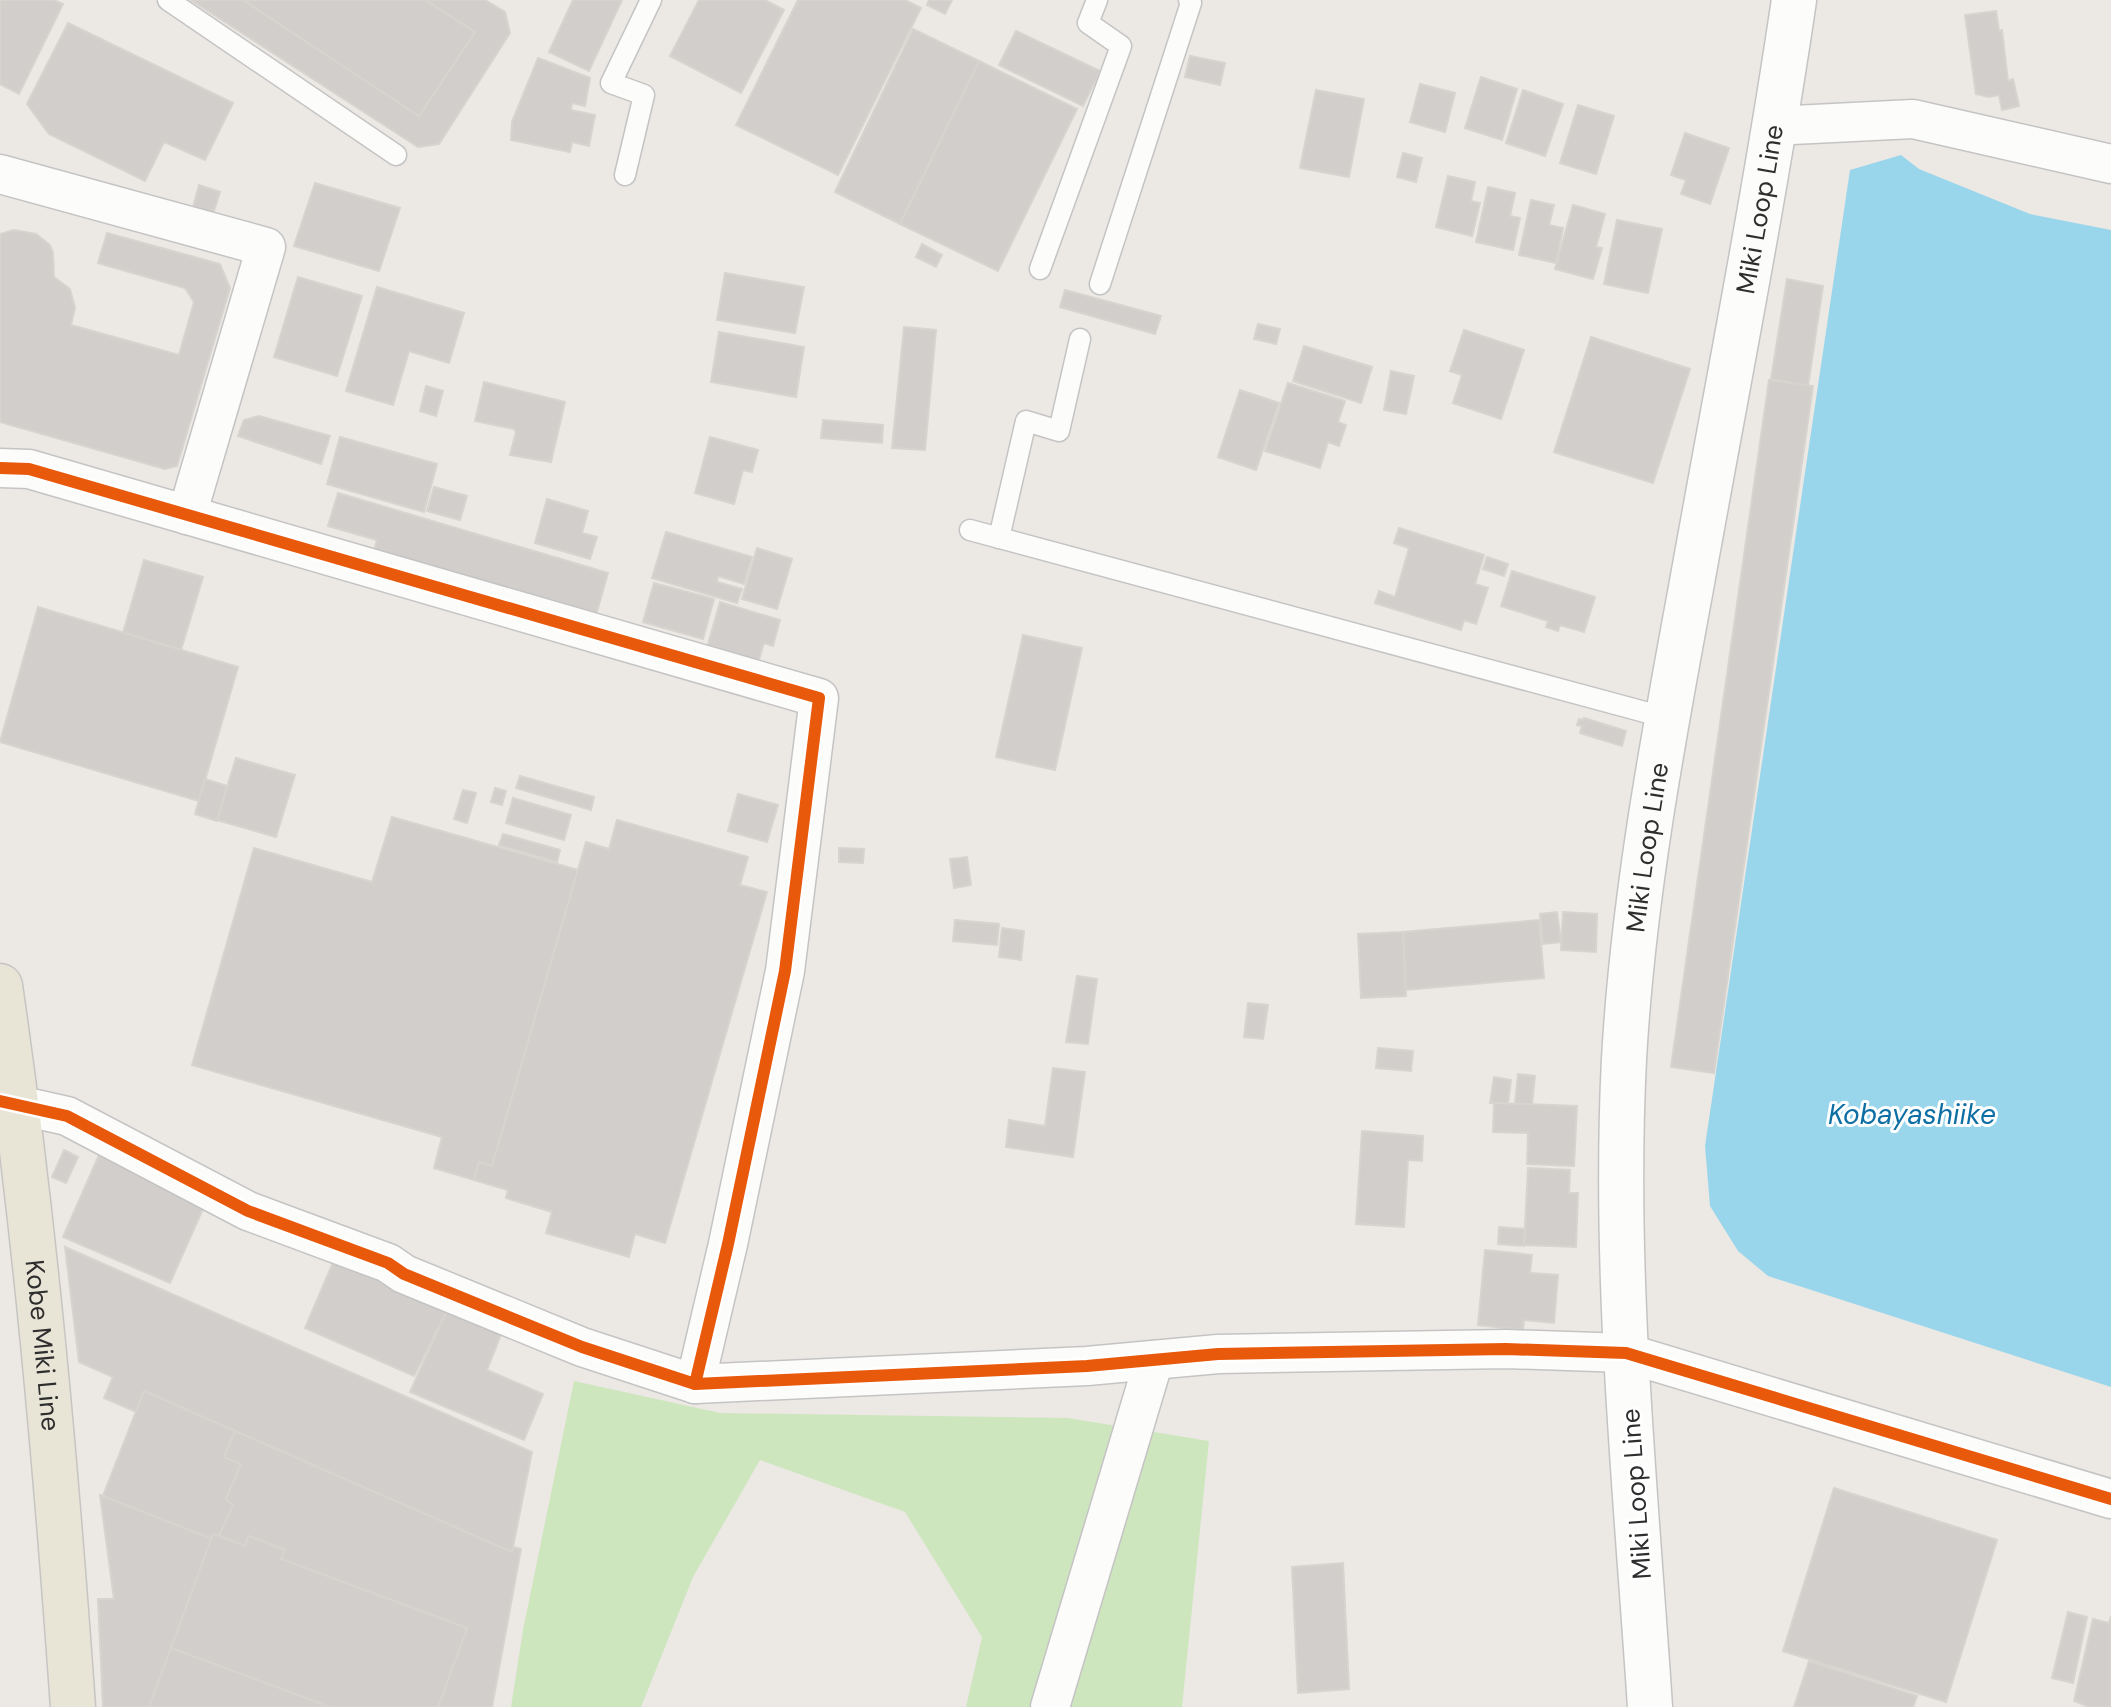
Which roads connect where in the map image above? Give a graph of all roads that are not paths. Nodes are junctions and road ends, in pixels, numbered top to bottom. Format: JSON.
{"nodes":[{"id":1,"x":168,"y":0,"type":"edge"},
{"id":2,"x":651,"y":0,"type":"edge"},
{"id":3,"x":1097,"y":0,"type":"edge"},
{"id":4,"x":1189,"y":0,"type":"edge"},
{"id":5,"x":1794,"y":0,"type":"edge"},
{"id":6,"x":1775,"y":126,"type":"junction"},
{"id":7,"x":396,"y":155,"type":"dead end"},
{"id":8,"x":2111,"y":164,"type":"edge"},
{"id":9,"x":0,"y":174,"type":"edge"},
{"id":10,"x":625,"y":175,"type":"dead end"},
{"id":11,"x":1040,"y":269,"type":"dead end"},
{"id":12,"x":1100,"y":284,"type":"dead end"},
{"id":13,"x":1080,"y":339,"type":"dead end"},
{"id":14,"x":0,"y":468,"type":"edge"},
{"id":15,"x":187,"y":515,"type":"junction"},
{"id":16,"x":970,"y":530,"type":"dead end"},
{"id":17,"x":999,"y":538,"type":"junction"},
{"id":18,"x":1667,"y":718,"type":"junction"},
{"id":19,"x":0,"y":986,"type":"edge"},
{"id":20,"x":9,"y":1103,"type":"edge"},
{"id":21,"x":1626,"y":1353,"type":"junction"},
{"id":22,"x":1154,"y":1360,"type":"junction"},
{"id":23,"x":695,"y":1384,"type":"junction"},
{"id":24,"x":2111,"y":1499,"type":"edge"},
{"id":25,"x":73,"y":1707,"type":"edge"},
{"id":26,"x":1050,"y":1707,"type":"edge"},
{"id":27,"x":1650,"y":1707,"type":"edge"}],
"edges":[{"from":1,"to":7,"type":"lane"},
{"from":2,"to":10,"type":"lane"},
{"from":3,"to":11,"type":"lane"},
{"from":4,"to":12,"type":"lane"},
{"from":5,"to":6,"type":"main road","name":"Miki Loop Line"},
{"from":6,"to":8,"type":"street"},
{"from":6,"to":18,"type":"main road","name":"Miki Loop Line"},
{"from":9,"to":15,"type":"street"},
{"from":13,"to":17,"type":"lane"},
{"from":14,"to":15,"type":"street"},
{"from":15,"to":23,"type":"street"},
{"from":16,"to":17,"type":"lane"},
{"from":17,"to":18,"type":"lane"},
{"from":18,"to":21,"type":"main road","name":"Miki Loop Line"},
{"from":19,"to":20,"type":"main road","name":"Kobe Miki Line"},
{"from":20,"to":23,"type":"street"},
{"from":20,"to":25,"type":"main road","name":"Kobe Miki Line"},
{"from":21,"to":22,"type":"street"},
{"from":21,"to":24,"type":"street"},
{"from":21,"to":27,"type":"main road","name":"Miki Loop Line"},
{"from":22,"to":23,"type":"street"},
{"from":22,"to":26,"type":"street"}]}
